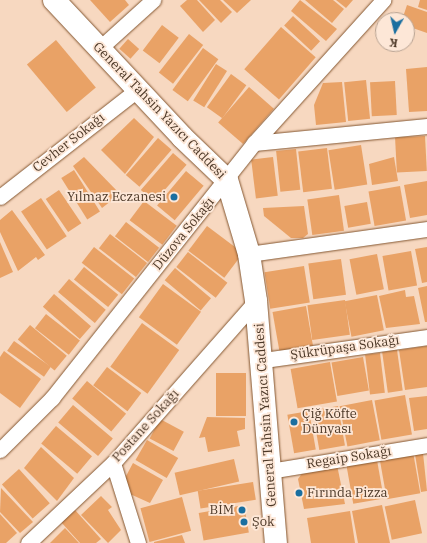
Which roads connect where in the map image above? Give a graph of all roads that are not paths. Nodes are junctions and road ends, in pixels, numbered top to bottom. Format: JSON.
{"nodes":[{"id":1,"x":54,"y":0,"type":"edge"},
{"id":2,"x":153,"y":0,"type":"edge"},
{"id":3,"x":383,"y":0,"type":"edge"},
{"id":4,"x":100,"y":48,"type":"junction"},
{"id":5,"x":137,"y":90,"type":"junction"},
{"id":6,"x":427,"y":126,"type":"edge"},
{"id":7,"x":254,"y":143,"type":"junction"},
{"id":8,"x":227,"y":180,"type":"junction"},
{"id":9,"x":0,"y":197,"type":"edge"},
{"id":10,"x":427,"y":229,"type":"edge"},
{"id":11,"x":249,"y":254,"type":"junction"},
{"id":12,"x":256,"y":301,"type":"junction"},
{"id":13,"x":427,"y":337,"type":"edge"},
{"id":14,"x":264,"y":360,"type":"junction"},
{"id":15,"x":427,"y":445,"type":"edge"},
{"id":16,"x":0,"y":450,"type":"edge"},
{"id":17,"x":113,"y":463,"type":"junction"},
{"id":18,"x":270,"y":470,"type":"junction"},
{"id":19,"x":28,"y":543,"type":"edge"},
{"id":20,"x":138,"y":543,"type":"edge"},
{"id":21,"x":276,"y":543,"type":"edge"}],
"edges":[{"from":1,"to":4,"type":"street","name":"General Tahsin Yazıcı Caddesi"},
{"from":2,"to":4,"type":"street"},
{"from":3,"to":7,"type":"street","name":"Düzova Sokağı"},
{"from":4,"to":5,"type":"street","name":"General Tahsin Yazıcı Caddesi"},
{"from":5,"to":8,"type":"street","name":"General Tahsin Yazıcı Caddesi"},
{"from":5,"to":9,"type":"street","name":"Cevher Sokağı"},
{"from":6,"to":7,"type":"street"},
{"from":7,"to":8,"type":"street","name":"Düzova Sokağı"},
{"from":8,"to":11,"type":"street","name":"General Tahsin Yazıcı Caddesi"},
{"from":8,"to":16,"type":"street","name":"Düzova Sokağı"},
{"from":10,"to":11,"type":"street"},
{"from":11,"to":12,"type":"street","name":"General Tahsin Yazıcı Caddesi"},
{"from":12,"to":14,"type":"street","name":"General Tahsin Yazıcı Caddesi"},
{"from":12,"to":17,"type":"street","name":"Postane Sokağı"},
{"from":13,"to":14,"type":"street","name":"Şükrüpaşa Sokağı"},
{"from":14,"to":18,"type":"street","name":"General Tahsin Yazıcı Caddesi"},
{"from":15,"to":18,"type":"street","name":"Regaip Sokağı"},
{"from":17,"to":19,"type":"street","name":"Postane Sokağı"},
{"from":17,"to":20,"type":"street"},
{"from":18,"to":21,"type":"street","name":"General Tahsin Yazıcı Caddesi"}]}
